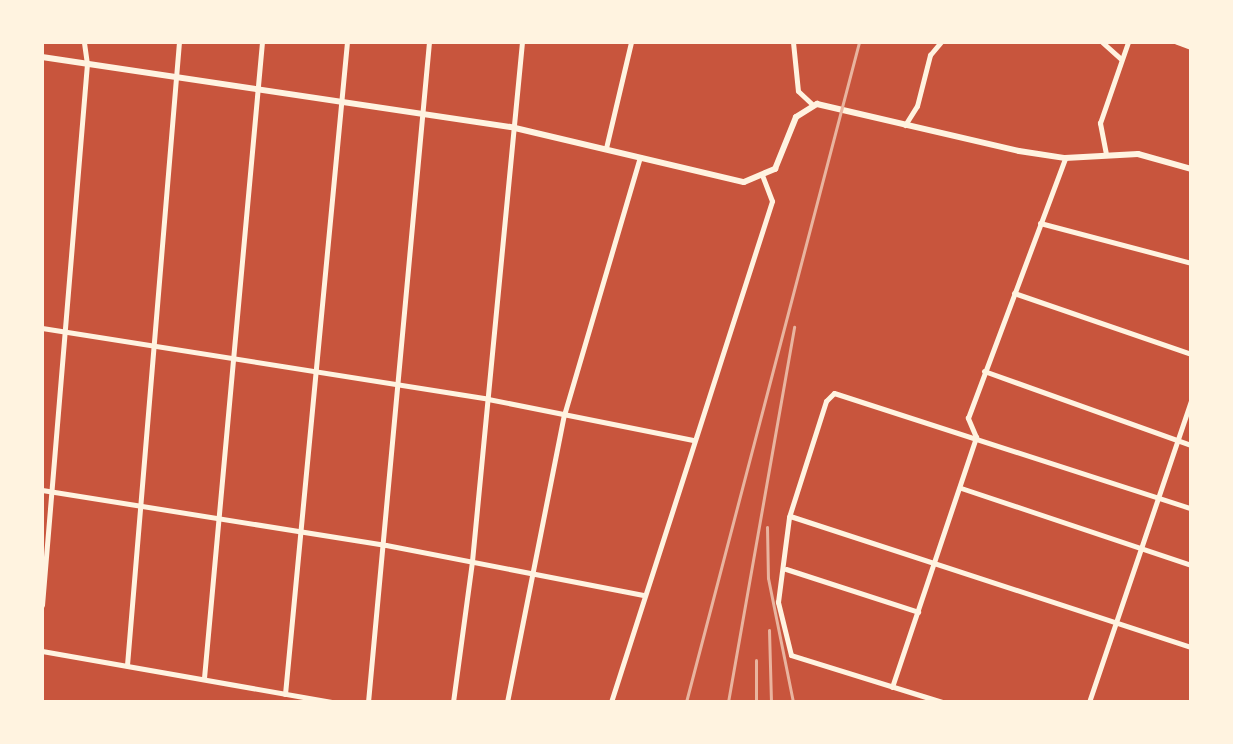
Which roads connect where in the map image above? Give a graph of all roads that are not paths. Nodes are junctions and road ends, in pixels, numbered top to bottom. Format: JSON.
{"nodes":[{"id":1,"x":84,"y":42,"type":"edge"},
{"id":2,"x":179,"y":42,"type":"edge"},
{"id":3,"x":262,"y":42,"type":"edge"},
{"id":4,"x":347,"y":42,"type":"edge"},
{"id":5,"x":429,"y":42,"type":"edge"},
{"id":6,"x":522,"y":42,"type":"edge"},
{"id":7,"x":631,"y":42,"type":"edge"},
{"id":8,"x":793,"y":42,"type":"edge"},
{"id":9,"x":941,"y":42,"type":"edge"},
{"id":10,"x":1102,"y":42,"type":"edge"},
{"id":11,"x":1128,"y":42,"type":"edge"},
{"id":12,"x":1177,"y":42,"type":"edge"},
{"id":13,"x":1191,"y":47,"type":"edge"},
{"id":14,"x":42,"y":57,"type":"edge"},
{"id":15,"x":1121,"y":59,"type":"junction"},
{"id":16,"x":87,"y":64,"type":"junction"},
{"id":17,"x":174,"y":77,"type":"junction"},
{"id":18,"x":257,"y":89,"type":"junction"},
{"id":19,"x":340,"y":101,"type":"junction"},
{"id":20,"x":812,"y":104,"type":"junction"},
{"id":21,"x":422,"y":112,"type":"junction"},
{"id":22,"x":905,"y":125,"type":"junction"},
{"id":23,"x":515,"y":128,"type":"junction"},
{"id":24,"x":606,"y":148,"type":"junction"},
{"id":25,"x":1106,"y":154,"type":"junction"},
{"id":26,"x":640,"y":156,"type":"junction"},
{"id":27,"x":1065,"y":158,"type":"junction"},
{"id":28,"x":1191,"y":169,"type":"edge"},
{"id":29,"x":763,"y":177,"type":"junction"},
{"id":30,"x":1040,"y":223,"type":"junction"},
{"id":31,"x":1191,"y":263,"type":"edge"},
{"id":32,"x":1014,"y":293,"type":"junction"},
{"id":33,"x":42,"y":328,"type":"edge"},
{"id":34,"x":66,"y":331,"type":"junction"},
{"id":35,"x":154,"y":345,"type":"junction"},
{"id":36,"x":1191,"y":354,"type":"edge"},
{"id":37,"x":234,"y":358,"type":"junction"},
{"id":38,"x":984,"y":371,"type":"junction"},
{"id":39,"x":318,"y":374,"type":"junction"},
{"id":40,"x":400,"y":386,"type":"junction"},
{"id":41,"x":488,"y":399,"type":"junction"},
{"id":42,"x":1191,"y":401,"type":"edge"},
{"id":43,"x":564,"y":415,"type":"junction"},
{"id":44,"x":976,"y":437,"type":"junction"},
{"id":45,"x":693,"y":440,"type":"junction"},
{"id":46,"x":1178,"y":440,"type":"junction"},
{"id":47,"x":1191,"y":445,"type":"edge"},
{"id":48,"x":960,"y":487,"type":"junction"},
{"id":49,"x":42,"y":490,"type":"edge"},
{"id":50,"x":54,"y":492,"type":"junction"},
{"id":51,"x":1159,"y":497,"type":"junction"},
{"id":52,"x":139,"y":506,"type":"junction"},
{"id":53,"x":1191,"y":508,"type":"edge"},
{"id":54,"x":789,"y":517,"type":"junction"},
{"id":55,"x":221,"y":520,"type":"junction"},
{"id":56,"x":299,"y":531,"type":"junction"},
{"id":57,"x":386,"y":545,"type":"junction"},
{"id":58,"x":1142,"y":548,"type":"junction"},
{"id":59,"x":472,"y":561,"type":"junction"},
{"id":60,"x":935,"y":563,"type":"junction"},
{"id":61,"x":1191,"y":565,"type":"edge"},
{"id":62,"x":786,"y":569,"type":"junction"},
{"id":63,"x":531,"y":571,"type":"junction"},
{"id":64,"x":643,"y":595,"type":"junction"},
{"id":65,"x":42,"y":605,"type":"edge"},
{"id":66,"x":918,"y":612,"type":"junction"},
{"id":67,"x":1116,"y":621,"type":"junction"},
{"id":68,"x":1191,"y":647,"type":"edge"},
{"id":69,"x":42,"y":651,"type":"edge"},
{"id":70,"x":127,"y":665,"type":"junction"},
{"id":71,"x":204,"y":678,"type":"junction"},
{"id":72,"x":892,"y":687,"type":"junction"},
{"id":73,"x":285,"y":694,"type":"junction"},
{"id":74,"x":332,"y":702,"type":"edge"},
{"id":75,"x":368,"y":702,"type":"edge"},
{"id":76,"x":453,"y":702,"type":"edge"},
{"id":77,"x":507,"y":702,"type":"edge"},
{"id":78,"x":611,"y":702,"type":"edge"},
{"id":79,"x":942,"y":702,"type":"edge"},
{"id":80,"x":1089,"y":702,"type":"edge"}],
"edges":[{"from":1,"to":16,"type":"street"},
{"from":2,"to":17,"type":"street"},
{"from":3,"to":18,"type":"street"},
{"from":4,"to":19,"type":"street"},
{"from":5,"to":21,"type":"street"},
{"from":6,"to":23,"type":"street"},
{"from":7,"to":24,"type":"street"},
{"from":8,"to":20,"type":"street"},
{"from":9,"to":22,"type":"street"},
{"from":10,"to":15,"type":"street"},
{"from":11,"to":15,"type":"street"},
{"from":12,"to":13,"type":"street"},
{"from":14,"to":16,"type":"street"},
{"from":15,"to":25,"type":"street"},
{"from":16,"to":17,"type":"street"},
{"from":16,"to":34,"type":"street"},
{"from":17,"to":18,"type":"street"},
{"from":17,"to":35,"type":"street"},
{"from":18,"to":19,"type":"street"},
{"from":18,"to":37,"type":"street"},
{"from":19,"to":21,"type":"street"},
{"from":19,"to":39,"type":"street"},
{"from":20,"to":22,"type":"street"},
{"from":20,"to":29,"type":"street"},
{"from":21,"to":23,"type":"street"},
{"from":21,"to":40,"type":"street"},
{"from":22,"to":27,"type":"street"},
{"from":23,"to":24,"type":"street"},
{"from":23,"to":41,"type":"street"},
{"from":24,"to":26,"type":"street"},
{"from":25,"to":27,"type":"street"},
{"from":25,"to":28,"type":"street"},
{"from":26,"to":29,"type":"street"},
{"from":26,"to":43,"type":"street"},
{"from":27,"to":30,"type":"street"},
{"from":29,"to":45,"type":"street"},
{"from":30,"to":31,"type":"street"},
{"from":30,"to":32,"type":"street"},
{"from":32,"to":36,"type":"street"},
{"from":32,"to":38,"type":"street"},
{"from":33,"to":34,"type":"street"},
{"from":34,"to":35,"type":"street"},
{"from":34,"to":50,"type":"street"},
{"from":35,"to":37,"type":"street"},
{"from":35,"to":52,"type":"street"},
{"from":37,"to":39,"type":"street"},
{"from":37,"to":55,"type":"street"},
{"from":38,"to":44,"type":"street"},
{"from":38,"to":46,"type":"street"},
{"from":39,"to":40,"type":"street"},
{"from":39,"to":56,"type":"street"},
{"from":40,"to":41,"type":"street"},
{"from":40,"to":57,"type":"street"},
{"from":41,"to":43,"type":"street"},
{"from":41,"to":59,"type":"street"},
{"from":42,"to":46,"type":"street"},
{"from":43,"to":45,"type":"street"},
{"from":43,"to":63,"type":"street"},
{"from":44,"to":48,"type":"street"},
{"from":44,"to":51,"type":"street"},
{"from":44,"to":54,"type":"street"},
{"from":45,"to":64,"type":"street"},
{"from":46,"to":47,"type":"street"},
{"from":46,"to":51,"type":"street"},
{"from":48,"to":58,"type":"street"},
{"from":48,"to":60,"type":"street"},
{"from":49,"to":50,"type":"street"},
{"from":50,"to":52,"type":"street"},
{"from":50,"to":65,"type":"street"},
{"from":51,"to":53,"type":"street"},
{"from":51,"to":58,"type":"street"},
{"from":52,"to":55,"type":"street"},
{"from":52,"to":70,"type":"street"},
{"from":54,"to":60,"type":"street"},
{"from":54,"to":62,"type":"street"},
{"from":55,"to":56,"type":"street"},
{"from":55,"to":71,"type":"street"},
{"from":56,"to":57,"type":"street"},
{"from":56,"to":73,"type":"street"},
{"from":57,"to":59,"type":"street"},
{"from":57,"to":75,"type":"street"},
{"from":58,"to":61,"type":"street"},
{"from":58,"to":67,"type":"street"},
{"from":59,"to":63,"type":"street"},
{"from":59,"to":76,"type":"street"},
{"from":60,"to":66,"type":"street"},
{"from":60,"to":67,"type":"street"},
{"from":62,"to":66,"type":"street"},
{"from":62,"to":72,"type":"street"},
{"from":63,"to":64,"type":"street"},
{"from":63,"to":77,"type":"street"},
{"from":64,"to":78,"type":"street"},
{"from":66,"to":72,"type":"street"},
{"from":67,"to":68,"type":"street"},
{"from":67,"to":80,"type":"street"},
{"from":69,"to":70,"type":"street"},
{"from":70,"to":71,"type":"street"},
{"from":71,"to":73,"type":"street"},
{"from":72,"to":79,"type":"street"},
{"from":73,"to":74,"type":"street"}]}
